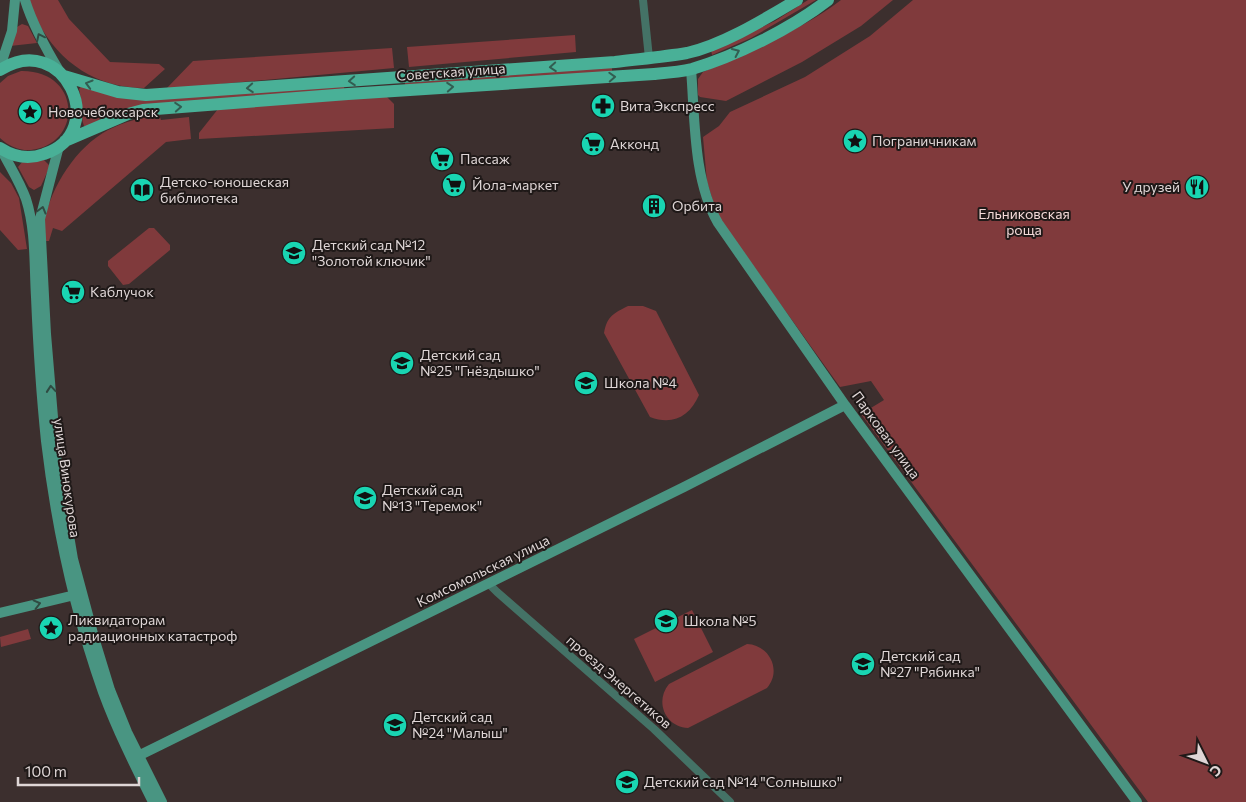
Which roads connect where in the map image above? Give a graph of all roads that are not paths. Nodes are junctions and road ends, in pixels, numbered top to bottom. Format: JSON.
{"nodes":[{"id":1,"x":15,"y":0,"type":"edge"},
{"id":2,"x":25,"y":0,"type":"edge"},
{"id":3,"x":643,"y":0,"type":"edge"},
{"id":4,"x":797,"y":0,"type":"edge"},
{"id":5,"x":828,"y":0,"type":"edge"},
{"id":6,"x":688,"y":52,"type":"junction"},
{"id":7,"x":649,"y":58,"type":"junction"},
{"id":8,"x":0,"y":69,"type":"edge"},
{"id":9,"x":691,"y":69,"type":"junction"},
{"id":10,"x":62,"y":74,"type":"junction"},
{"id":11,"x":62,"y":144,"type":"junction"},
{"id":12,"x":0,"y":148,"type":"edge"},
{"id":13,"x":845,"y":405,"type":"junction"},
{"id":14,"x":69,"y":560,"type":"junction"},
{"id":15,"x":489,"y":584,"type":"junction"},
{"id":16,"x":77,"y":594,"type":"junction"},
{"id":17,"x":0,"y":613,"type":"edge"},
{"id":18,"x":135,"y":757,"type":"junction"},
{"id":19,"x":153,"y":802,"type":"edge"},
{"id":20,"x":162,"y":802,"type":"edge"},
{"id":21,"x":730,"y":802,"type":"edge"},
{"id":22,"x":1137,"y":802,"type":"edge"}],
"edges":[{"from":1,"to":8,"type":"street"},
{"from":10,"to":2,"type":"street","one_way":true},
{"from":3,"to":7,"type":"street"},
{"from":4,"to":6,"type":"main road","name":"Советская улица"},
{"from":9,"to":5,"type":"main road","name":"Советская улица","one_way":true},
{"from":6,"to":7,"type":"main road","name":"Советская улица"},
{"from":6,"to":9,"type":"main road","name":"Парковая улица"},
{"from":7,"to":10,"type":"main road","name":"Советская улица","one_way":true},
{"from":8,"to":10,"type":"main road","name":"Советская улица"},
{"from":11,"to":9,"type":"main road","name":"Советская улица","one_way":true},
{"from":9,"to":13,"type":"street","name":"Парковая улица"},
{"from":10,"to":11,"type":"main road"},
{"from":11,"to":12,"type":"main road","name":"Советская улица"},
{"from":14,"to":11,"type":"street","name":"улица Винокурова","one_way":true},
{"from":12,"to":14,"type":"street","name":"улица Винокурова"},
{"from":13,"to":15,"type":"street","name":"Комсомольская улица"},
{"from":13,"to":22,"type":"street","name":"Парковая улица"},
{"from":14,"to":16,"type":"street","name":"улица Винокурова"},
{"from":15,"to":18,"type":"street","name":"Комсомольская улица"},
{"from":15,"to":21,"type":"street","name":"проезд Энергетиков"},
{"from":17,"to":16,"type":"street","one_way":true},
{"from":16,"to":18,"type":"street","name":"улица Винокурова"},
{"from":18,"to":19,"type":"street","name":"улица Винокурова"},
{"from":18,"to":20,"type":"street","name":"улица Винокурова"}]}
